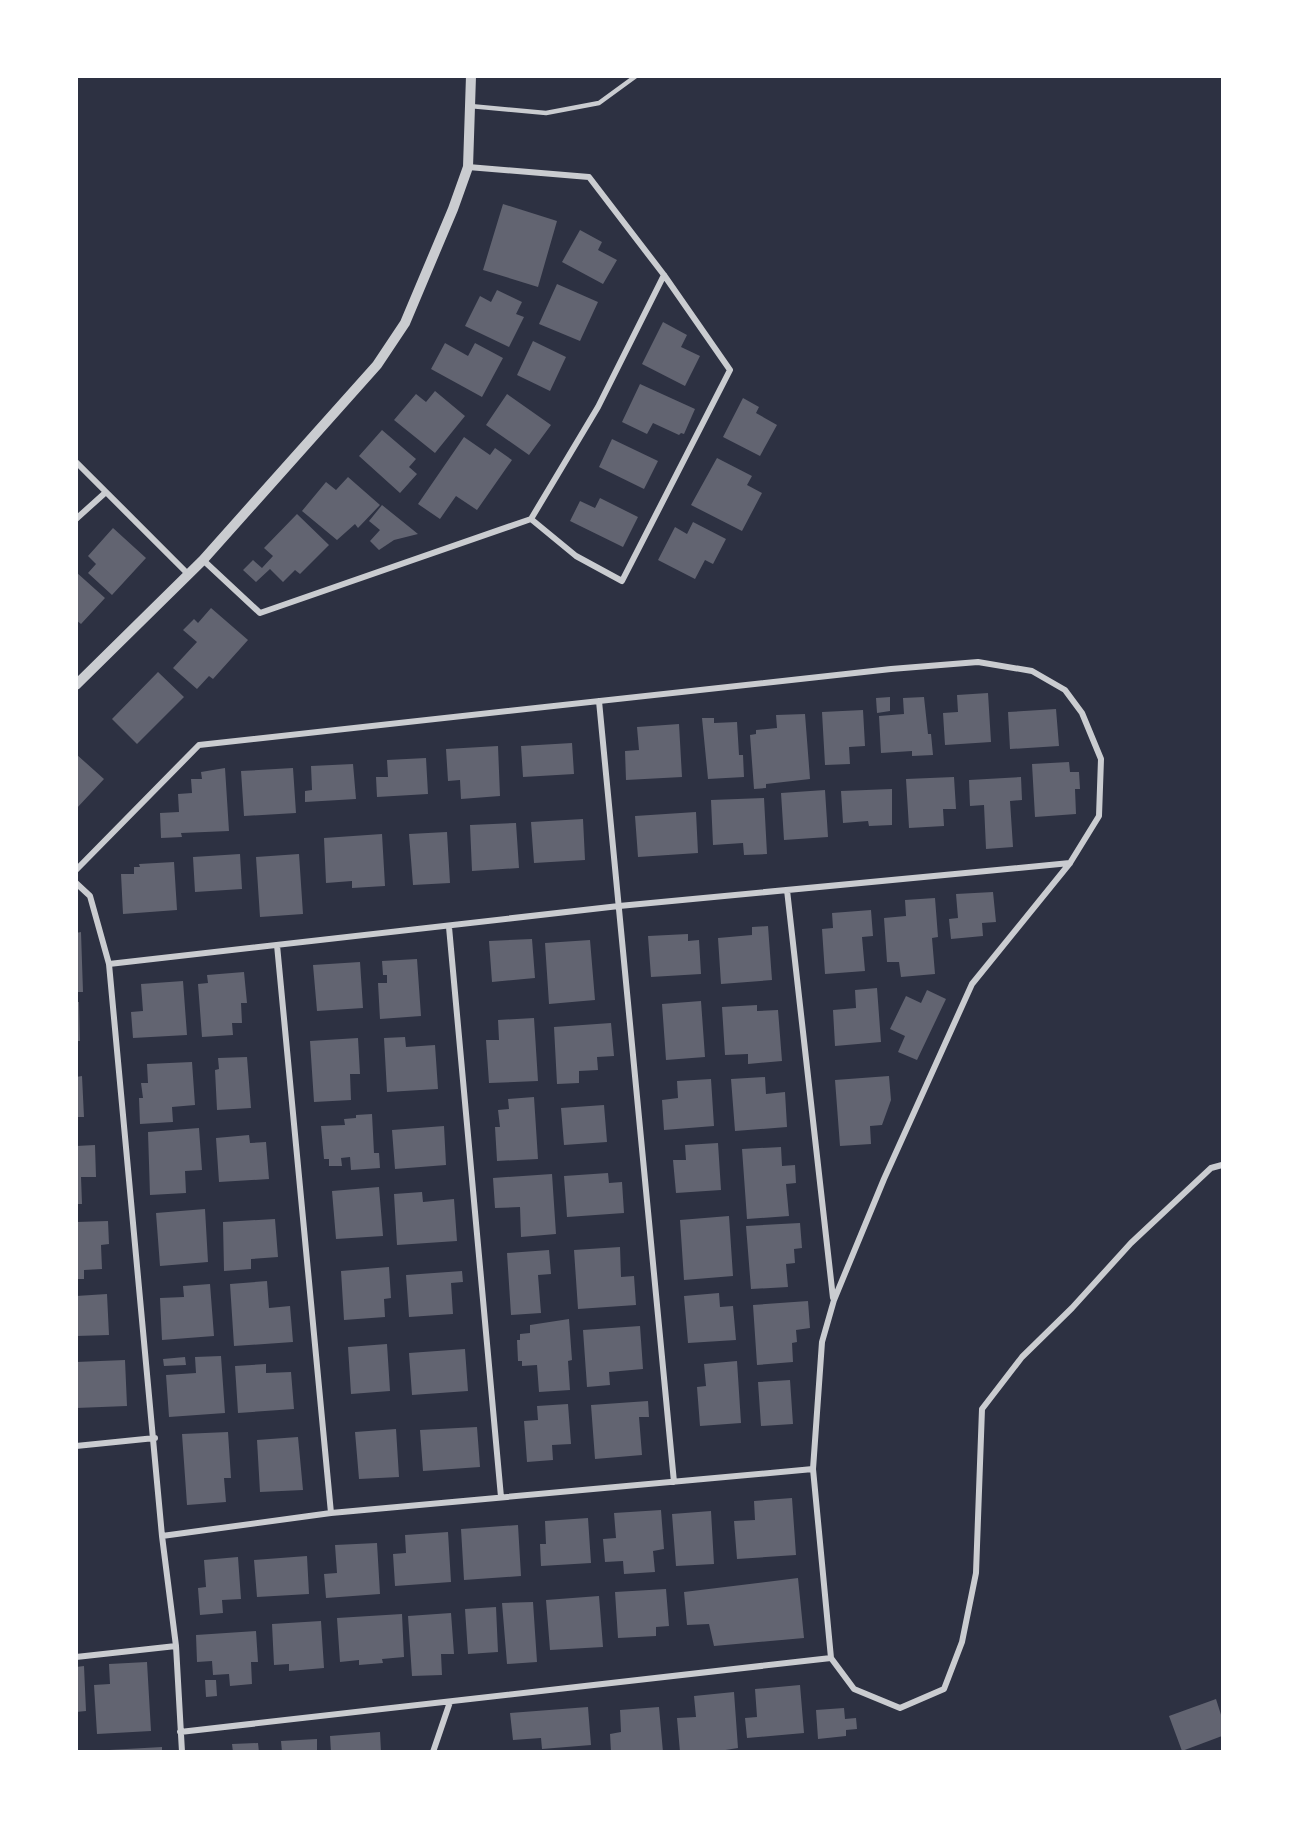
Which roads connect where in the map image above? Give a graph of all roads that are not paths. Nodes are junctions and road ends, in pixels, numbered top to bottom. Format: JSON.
{"nodes":[{"id":1,"x":471,"y":76,"type":"edge"},
{"id":2,"x":636,"y":76,"type":"edge"},
{"id":3,"x":470,"y":106,"type":"junction"},
{"id":4,"x":468,"y":167,"type":"junction"},
{"id":5,"x":664,"y":275,"type":"junction"},
{"id":6,"x":76,"y":462,"type":"edge"},
{"id":7,"x":106,"y":492,"type":"junction"},
{"id":8,"x":76,"y":519,"type":"edge"},
{"id":9,"x":531,"y":519,"type":"junction"},
{"id":10,"x":203,"y":560,"type":"junction"},
{"id":11,"x":188,"y":574,"type":"junction"},
{"id":12,"x":76,"y":685,"type":"edge"},
{"id":13,"x":599,"y":701,"type":"junction"},
{"id":14,"x":1070,"y":863,"type":"junction"},
{"id":15,"x":76,"y":870,"type":"edge"},
{"id":16,"x":76,"y":883,"type":"edge"},
{"id":17,"x":787,"y":890,"type":"junction"},
{"id":18,"x":619,"y":906,"type":"junction"},
{"id":19,"x":449,"y":927,"type":"junction"},
{"id":20,"x":277,"y":945,"type":"junction"},
{"id":21,"x":109,"y":964,"type":"junction"},
{"id":22,"x":1222,"y":1165,"type":"edge"},
{"id":23,"x":834,"y":1300,"type":"junction"},
{"id":24,"x":155,"y":1438,"type":"junction"},
{"id":25,"x":76,"y":1446,"type":"edge"},
{"id":26,"x":813,"y":1469,"type":"junction"},
{"id":27,"x":674,"y":1482,"type":"junction"},
{"id":28,"x":501,"y":1497,"type":"junction"},
{"id":29,"x":331,"y":1513,"type":"junction"},
{"id":30,"x":162,"y":1536,"type":"junction"},
{"id":31,"x":176,"y":1646,"type":"junction"},
{"id":32,"x":76,"y":1657,"type":"edge"},
{"id":33,"x":831,"y":1658,"type":"junction"},
{"id":34,"x":450,"y":1702,"type":"junction"},
{"id":35,"x":180,"y":1732,"type":"junction"},
{"id":36,"x":182,"y":1752,"type":"edge"},
{"id":37,"x":433,"y":1752,"type":"edge"}],
"edges":[{"from":1,"to":3,"type":"street"},
{"from":2,"to":3,"type":"lane"},
{"from":3,"to":4,"type":"street"},
{"from":4,"to":5,"type":"street"},
{"from":4,"to":10,"type":"street"},
{"from":5,"to":9,"type":"street"},
{"from":5,"to":9,"type":"street"},
{"from":6,"to":7,"type":"street"},
{"from":7,"to":8,"type":"street"},
{"from":7,"to":11,"type":"street"},
{"from":9,"to":10,"type":"street"},
{"from":10,"to":11,"type":"street"},
{"from":11,"to":12,"type":"street"},
{"from":13,"to":14,"type":"street"},
{"from":13,"to":15,"type":"street"},
{"from":13,"to":18,"type":"street"},
{"from":14,"to":17,"type":"street"},
{"from":14,"to":23,"type":"street"},
{"from":16,"to":21,"type":"street"},
{"from":17,"to":18,"type":"street"},
{"from":17,"to":23,"type":"street"},
{"from":18,"to":19,"type":"street"},
{"from":18,"to":27,"type":"street"},
{"from":19,"to":20,"type":"street"},
{"from":19,"to":28,"type":"street"},
{"from":20,"to":21,"type":"street"},
{"from":20,"to":29,"type":"street"},
{"from":21,"to":24,"type":"street"},
{"from":22,"to":33,"type":"street"},
{"from":23,"to":26,"type":"street"},
{"from":24,"to":25,"type":"street"},
{"from":24,"to":30,"type":"street"},
{"from":26,"to":27,"type":"street"},
{"from":26,"to":33,"type":"street"},
{"from":27,"to":28,"type":"street"},
{"from":28,"to":29,"type":"street"},
{"from":29,"to":30,"type":"street"},
{"from":30,"to":31,"type":"street"},
{"from":31,"to":32,"type":"street"},
{"from":31,"to":35,"type":"street"},
{"from":33,"to":34,"type":"street"},
{"from":34,"to":35,"type":"street"},
{"from":34,"to":37,"type":"street"},
{"from":35,"to":36,"type":"street"}]}
